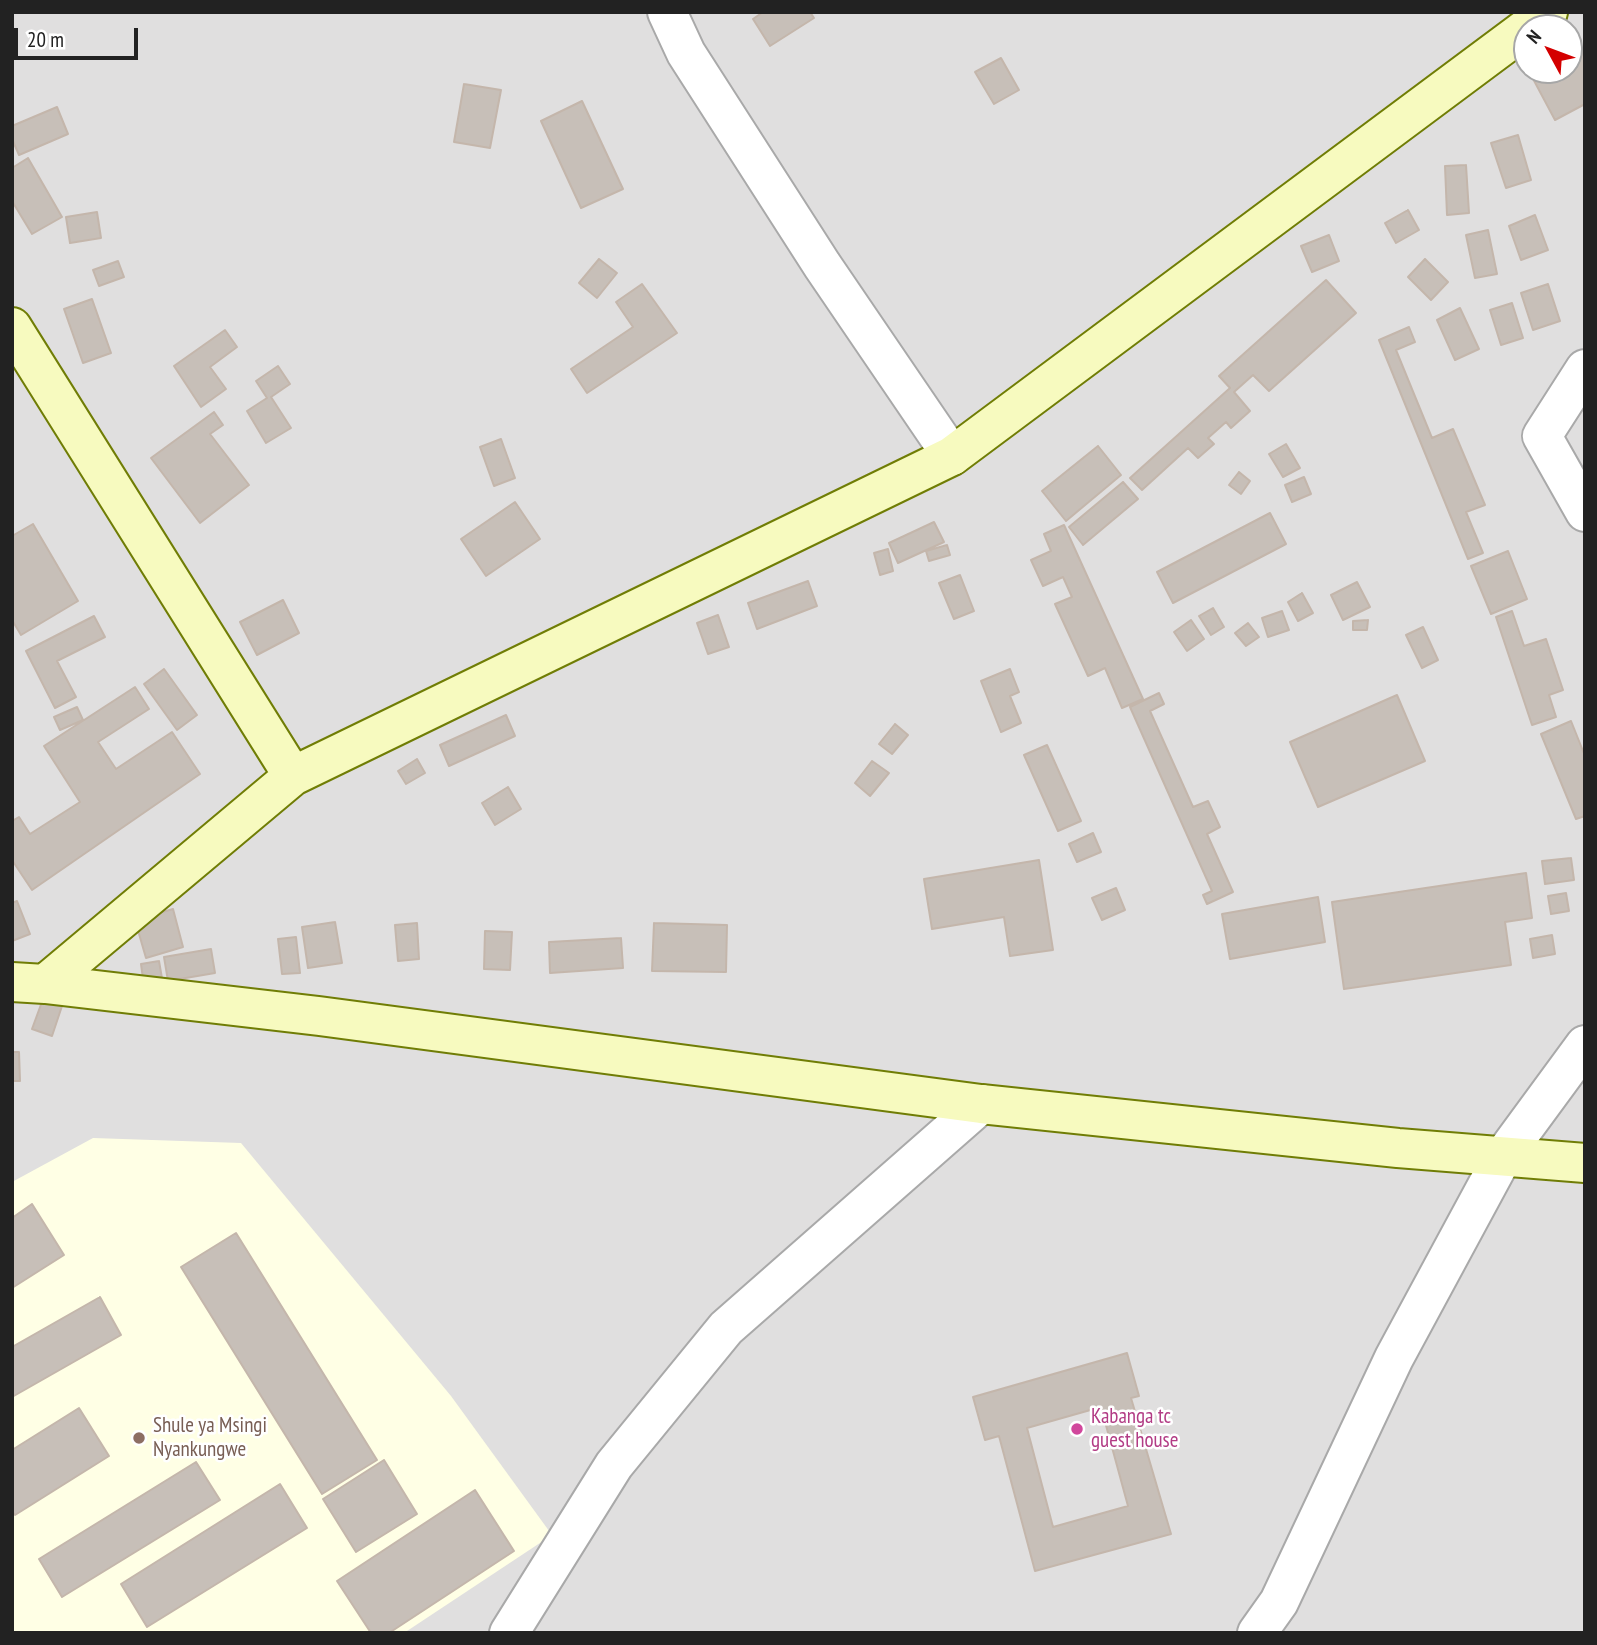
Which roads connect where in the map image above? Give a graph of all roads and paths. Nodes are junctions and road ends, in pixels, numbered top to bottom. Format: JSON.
{"nodes":[{"id":1,"x":667,"y":12,"type":"edge"},
{"id":2,"x":1513,"y":32,"type":"edge"},
{"id":3,"x":12,"y":327,"type":"edge"},
{"id":4,"x":1585,"y":369,"type":"edge"},
{"id":5,"x":952,"y":456,"type":"junction"},
{"id":6,"x":1585,"y":512,"type":"edge"},
{"id":7,"x":293,"y":776,"type":"junction"},
{"id":8,"x":29,"y":983,"type":"edge"},
{"id":9,"x":1585,"y":1045,"type":"edge"},
{"id":10,"x":981,"y":1104,"type":"junction"},
{"id":11,"x":1502,"y":1158,"type":"junction"},
{"id":12,"x":1585,"y":1163,"type":"edge"},
{"id":13,"x":509,"y":1633,"type":"edge"},
{"id":14,"x":1257,"y":1633,"type":"edge"}],
"edges":[{"from":1,"to":5,"type":"street"},
{"from":2,"to":5,"type":"street"},
{"from":3,"to":7,"type":"street"},
{"from":4,"to":6,"type":"street"},
{"from":5,"to":7,"type":"street"},
{"from":7,"to":8,"type":"street"},
{"from":8,"to":10,"type":"street"},
{"from":9,"to":11,"type":"street"},
{"from":10,"to":11,"type":"street"},
{"from":10,"to":13,"type":"street"},
{"from":11,"to":12,"type":"street"},
{"from":11,"to":14,"type":"street"}]}
